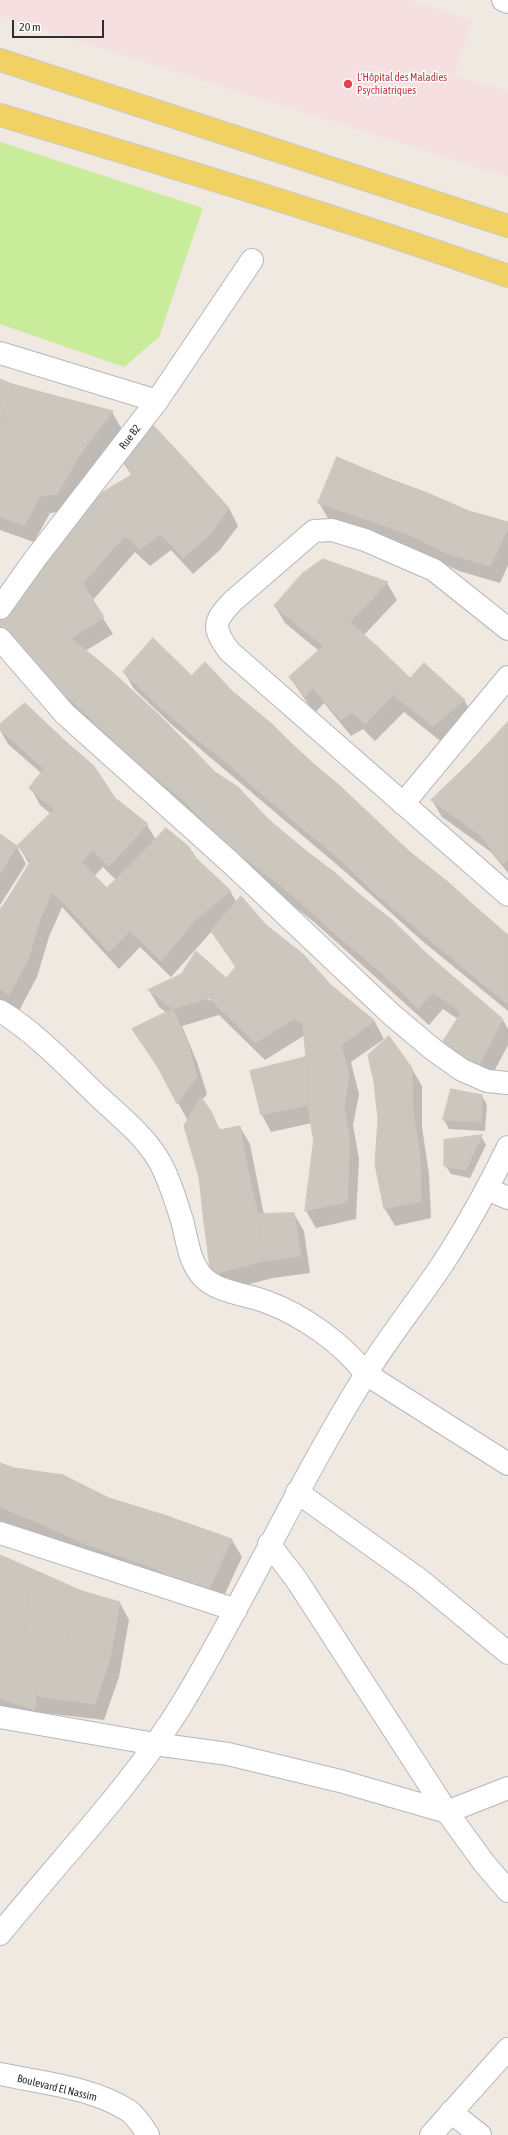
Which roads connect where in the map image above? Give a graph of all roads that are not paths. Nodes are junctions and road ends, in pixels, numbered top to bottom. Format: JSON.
{"nodes":[{"id":1,"x":503,"y":0,"type":"edge"},
{"id":2,"x":508,"y":2,"type":"edge"},
{"id":3,"x":0,"y":60,"type":"edge"},
{"id":4,"x":0,"y":115,"type":"edge"},
{"id":5,"x":508,"y":226,"type":"edge"},
{"id":6,"x":252,"y":260,"type":"dead end"},
{"id":7,"x":508,"y":276,"type":"edge"},
{"id":8,"x":0,"y":353,"type":"edge"},
{"id":9,"x":158,"y":401,"type":"junction"},
{"id":10,"x":0,"y":608,"type":"edge"},
{"id":11,"x":508,"y":629,"type":"edge"},
{"id":12,"x":0,"y":639,"type":"edge"},
{"id":13,"x":508,"y":677,"type":"edge"},
{"id":14,"x":403,"y":804,"type":"junction"},
{"id":15,"x":508,"y":895,"type":"edge"},
{"id":16,"x":3,"y":1018,"type":"edge"},
{"id":17,"x":508,"y":1083,"type":"edge"},
{"id":18,"x":508,"y":1147,"type":"edge"},
{"id":19,"x":488,"y":1189,"type":"junction"},
{"id":20,"x":508,"y":1198,"type":"edge"},
{"id":21,"x":366,"y":1374,"type":"junction"},
{"id":22,"x":508,"y":1464,"type":"edge"},
{"id":23,"x":297,"y":1492,"type":"junction"},
{"id":24,"x":0,"y":1533,"type":"edge"},
{"id":25,"x":269,"y":1544,"type":"junction"},
{"id":26,"x":236,"y":1610,"type":"junction"},
{"id":27,"x":508,"y":1653,"type":"edge"},
{"id":28,"x":0,"y":1717,"type":"edge"},
{"id":29,"x":155,"y":1744,"type":"junction"},
{"id":30,"x":508,"y":1788,"type":"edge"},
{"id":31,"x":447,"y":1812,"type":"junction"},
{"id":32,"x":508,"y":1892,"type":"edge"},
{"id":33,"x":0,"y":1934,"type":"edge"},
{"id":34,"x":508,"y":2049,"type":"edge"},
{"id":35,"x":0,"y":2074,"type":"edge"},
{"id":36,"x":452,"y":2112,"type":"junction"},
{"id":37,"x":148,"y":2135,"type":"edge"},
{"id":38,"x":431,"y":2135,"type":"edge"},
{"id":39,"x":480,"y":2135,"type":"edge"}],
"edges":[{"from":1,"to":2,"type":"street"},
{"from":3,"to":5,"type":"main road"},
{"from":4,"to":7,"type":"main road"},
{"from":6,"to":9,"type":"street","name":"Rue B2"},
{"from":8,"to":9,"type":"street"},
{"from":9,"to":10,"type":"street","name":"Rue B2"},
{"from":11,"to":14,"type":"street"},
{"from":12,"to":17,"type":"street"},
{"from":13,"to":14,"type":"street"},
{"from":14,"to":15,"type":"street"},
{"from":16,"to":21,"type":"street"},
{"from":18,"to":19,"type":"street"},
{"from":19,"to":20,"type":"street"},
{"from":19,"to":21,"type":"street"},
{"from":21,"to":22,"type":"street"},
{"from":21,"to":23,"type":"street"},
{"from":23,"to":25,"type":"street"},
{"from":23,"to":27,"type":"street"},
{"from":24,"to":26,"type":"street"},
{"from":25,"to":26,"type":"street"},
{"from":25,"to":31,"type":"street"},
{"from":26,"to":29,"type":"street"},
{"from":28,"to":29,"type":"street"},
{"from":29,"to":31,"type":"street"},
{"from":29,"to":33,"type":"street"},
{"from":30,"to":31,"type":"street"},
{"from":31,"to":32,"type":"street"},
{"from":34,"to":36,"type":"street"},
{"from":35,"to":37,"type":"street","name":"Boulevard El Nassim"},
{"from":36,"to":38,"type":"street"},
{"from":36,"to":39,"type":"street"}]}
